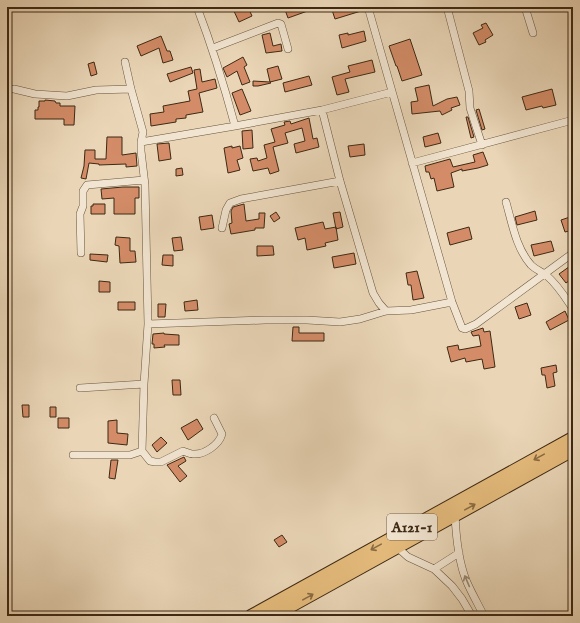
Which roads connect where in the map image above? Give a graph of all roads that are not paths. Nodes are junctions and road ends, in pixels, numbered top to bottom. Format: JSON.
{"nodes":[{"id":1,"x":197,"y":7,"type":"edge"},
{"id":2,"x":368,"y":7,"type":"edge"},
{"id":3,"x":447,"y":7,"type":"edge"},
{"id":4,"x":525,"y":7,"type":"edge"},
{"id":5,"x":533,"y":33,"type":"dead end"},
{"id":6,"x":213,"y":48,"type":"junction"},
{"id":7,"x":288,"y":49,"type":"dead end"},
{"id":8,"x":125,"y":62,"type":"dead end"},
{"id":9,"x":14,"y":89,"type":"dead end"},
{"id":10,"x":131,"y":89,"type":"junction"},
{"id":11,"x":392,"y":92,"type":"junction"},
{"id":12,"x":322,"y":110,"type":"junction"},
{"id":13,"x":573,"y":120,"type":"edge"},
{"id":14,"x":235,"y":126,"type":"junction"},
{"id":15,"x":141,"y":142,"type":"junction"},
{"id":16,"x":482,"y":145,"type":"junction"},
{"id":17,"x":412,"y":163,"type":"junction"},
{"id":18,"x":144,"y":180,"type":"junction"},
{"id":19,"x":340,"y":181,"type":"junction"},
{"id":20,"x":506,"y":202,"type":"dead end"},
{"id":21,"x":222,"y":228,"type":"dead end"},
{"id":22,"x":81,"y":253,"type":"dead end"},
{"id":23,"x":573,"y":253,"type":"edge"},
{"id":24,"x":545,"y":274,"type":"junction"},
{"id":25,"x":452,"y":302,"type":"junction"},
{"id":26,"x":573,"y":309,"type":"edge"},
{"id":27,"x":386,"y":310,"type":"junction"},
{"id":28,"x":148,"y":324,"type":"junction"},
{"id":29,"x":144,"y":384,"type":"junction"},
{"id":30,"x":80,"y":388,"type":"dead end"},
{"id":31,"x":214,"y":418,"type":"dead end"},
{"id":32,"x":573,"y":438,"type":"edge"},
{"id":33,"x":573,"y":450,"type":"edge"},
{"id":34,"x":142,"y":451,"type":"junction"},
{"id":35,"x":73,"y":455,"type":"dead end"},
{"id":36,"x":455,"y":515,"type":"junction"},
{"id":37,"x":398,"y":548,"type":"junction"},
{"id":38,"x":459,"y":553,"type":"junction"},
{"id":39,"x":434,"y":569,"type":"junction"},
{"id":40,"x":251,"y":616,"type":"edge"},
{"id":41,"x":274,"y":616,"type":"edge"},
{"id":42,"x":472,"y":616,"type":"edge"},
{"id":43,"x":484,"y":616,"type":"edge"}],
"edges":[{"from":1,"to":6,"type":"street"},
{"from":2,"to":11,"type":"street"},
{"from":3,"to":16,"type":"street"},
{"from":4,"to":5,"type":"street"},
{"from":6,"to":7,"type":"street"},
{"from":6,"to":14,"type":"street"},
{"from":8,"to":10,"type":"street"},
{"from":9,"to":10,"type":"street"},
{"from":10,"to":15,"type":"street"},
{"from":11,"to":12,"type":"street"},
{"from":11,"to":17,"type":"street"},
{"from":12,"to":14,"type":"street"},
{"from":12,"to":19,"type":"street"},
{"from":13,"to":16,"type":"street"},
{"from":14,"to":15,"type":"street"},
{"from":15,"to":18,"type":"street"},
{"from":16,"to":17,"type":"street"},
{"from":17,"to":25,"type":"street"},
{"from":18,"to":22,"type":"street"},
{"from":18,"to":28,"type":"street"},
{"from":19,"to":21,"type":"street"},
{"from":19,"to":27,"type":"street"},
{"from":20,"to":24,"type":"street"},
{"from":23,"to":24,"type":"street"},
{"from":24,"to":25,"type":"street"},
{"from":24,"to":26,"type":"street"},
{"from":25,"to":27,"type":"street"},
{"from":27,"to":28,"type":"street"},
{"from":28,"to":29,"type":"street"},
{"from":29,"to":30,"type":"street"},
{"from":29,"to":34,"type":"street"},
{"from":31,"to":34,"type":"street"},
{"from":32,"to":40,"type":"highway","number":"A121-1","one_way":true},
{"from":36,"to":33,"type":"highway","number":"A121-1","one_way":true},
{"from":34,"to":35,"type":"street"},
{"from":36,"to":37,"type":"highway","number":"A121-1"},
{"from":36,"to":38,"type":"street"},
{"from":37,"to":39,"type":"street"},
{"from":41,"to":37,"type":"highway","number":"A121-1","one_way":true},
{"from":38,"to":39,"type":"street"},
{"from":43,"to":38,"type":"street","one_way":true},
{"from":39,"to":42,"type":"street"}]}
